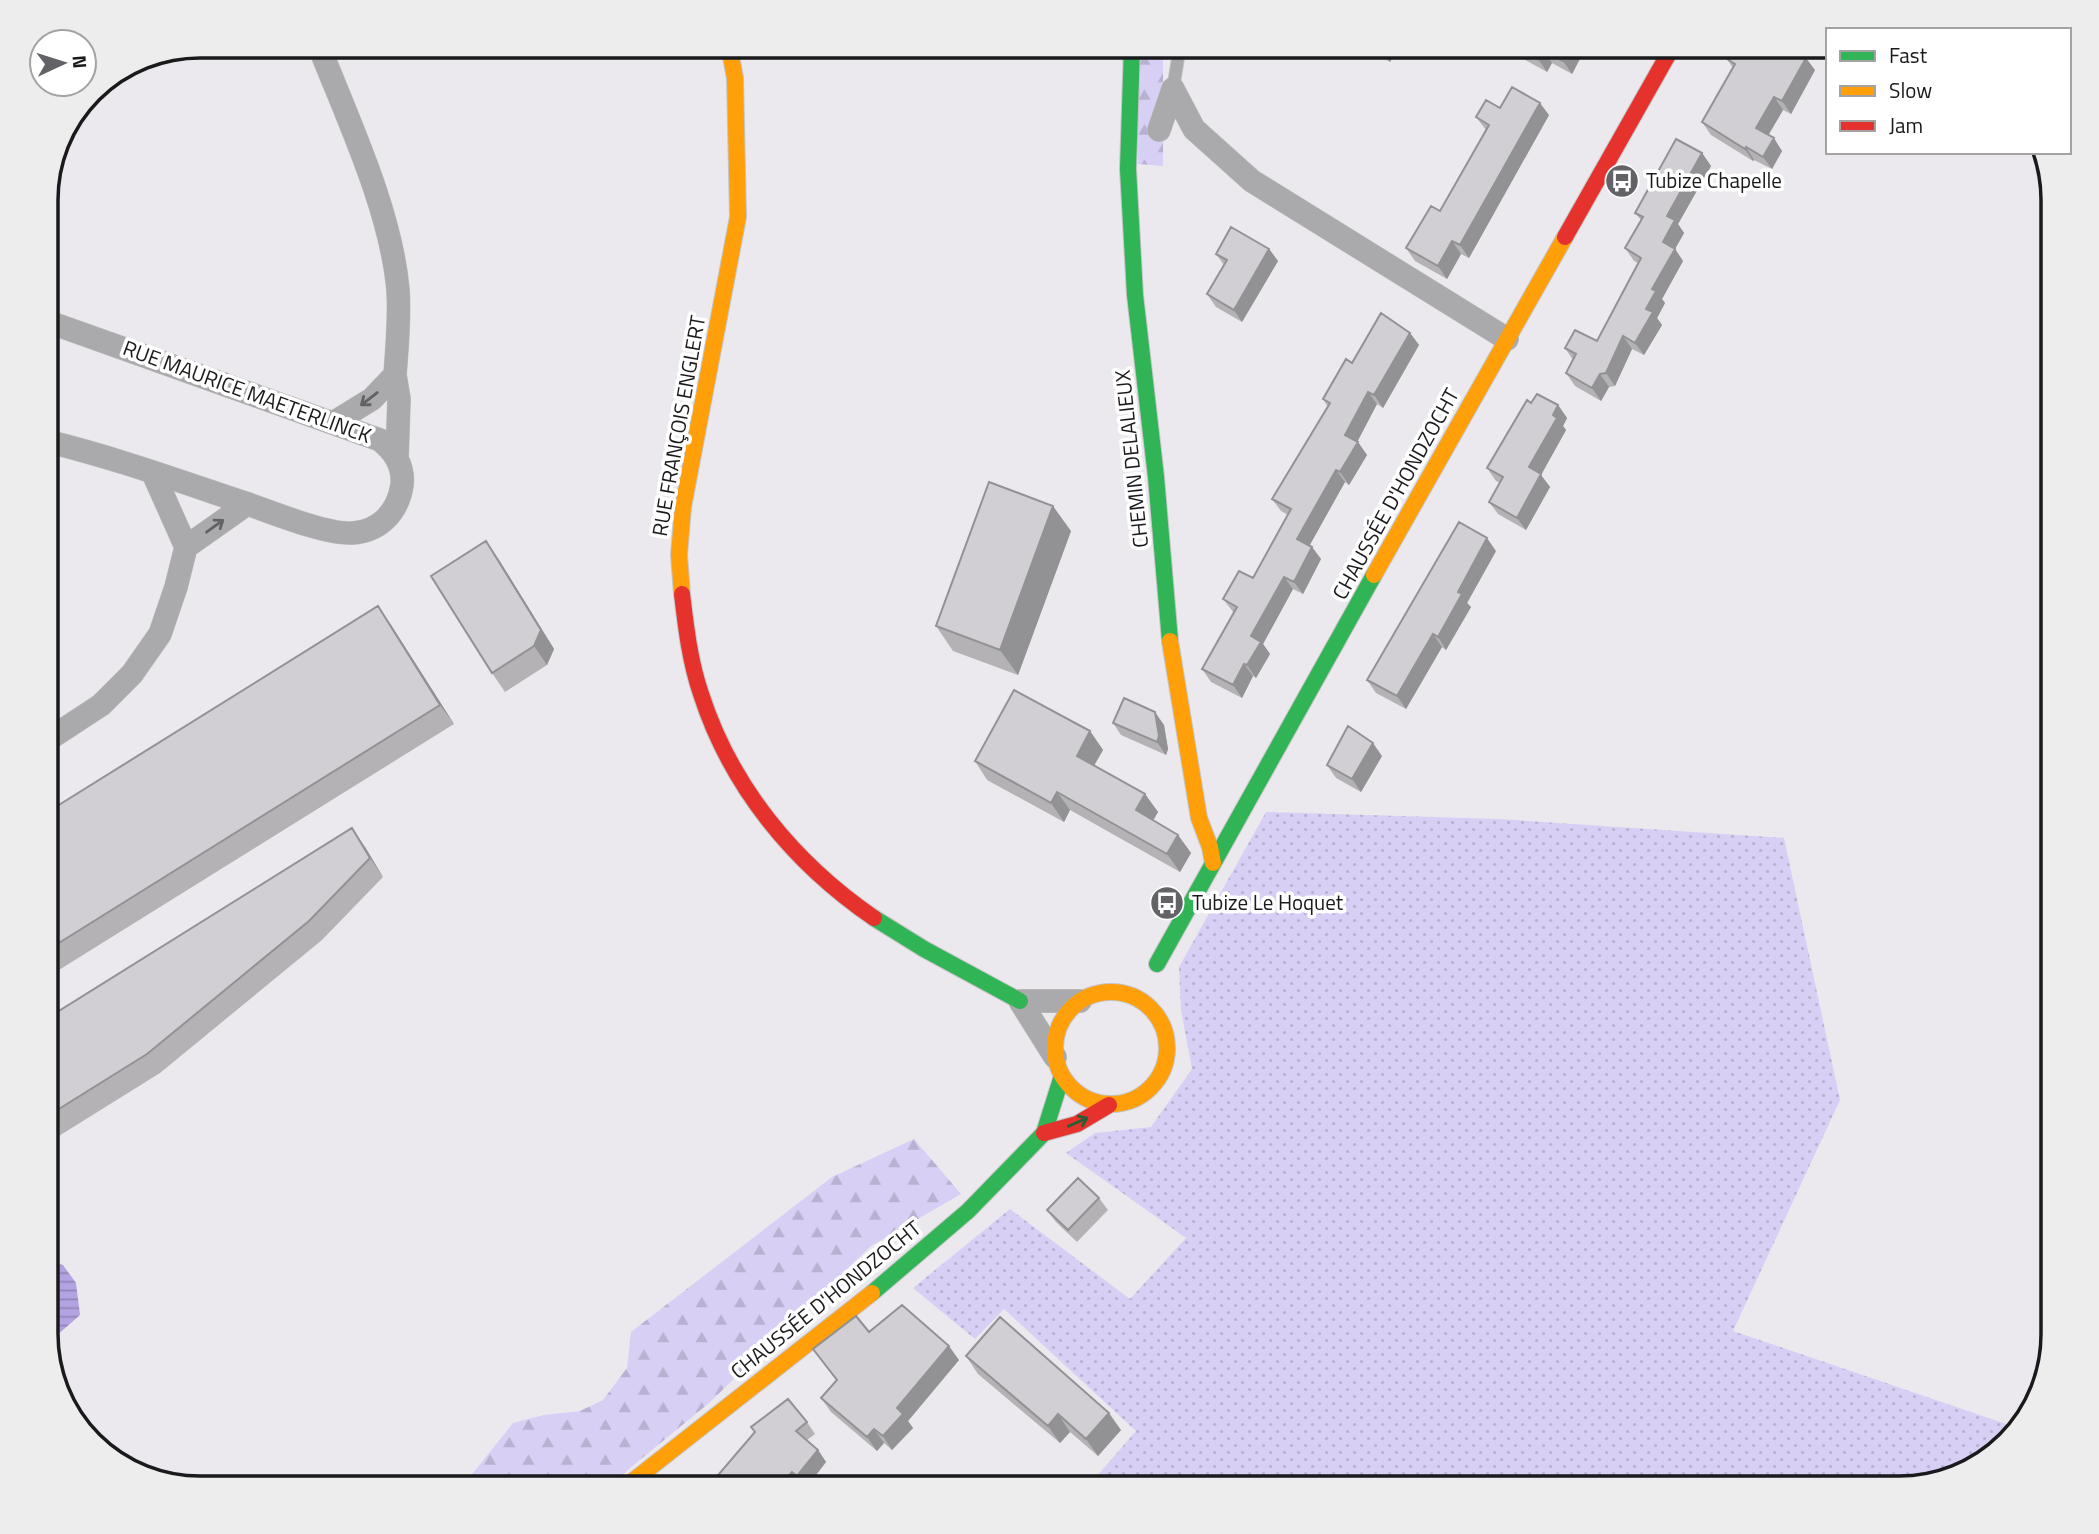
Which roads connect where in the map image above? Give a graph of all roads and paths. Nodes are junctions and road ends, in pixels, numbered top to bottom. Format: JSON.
{"nodes":[{"id":1,"x":324,"y":58,"type":"edge"},
{"id":2,"x":731,"y":58,"type":"edge"},
{"id":3,"x":1132,"y":58,"type":"edge"},
{"id":4,"x":1178,"y":58,"type":"edge"},
{"id":5,"x":1666,"y":58,"type":"edge"},
{"id":6,"x":1173,"y":89,"type":"junction"},
{"id":7,"x":1159,"y":130,"type":"dead end"},
{"id":8,"x":58,"y":325,"type":"edge"},
{"id":9,"x":1507,"y":339,"type":"junction"},
{"id":10,"x":395,"y":376,"type":"junction"},
{"id":11,"x":333,"y":423,"type":"junction"},
{"id":12,"x":58,"y":444,"type":"edge"},
{"id":13,"x":397,"y":458,"type":"junction"},
{"id":14,"x":153,"y":472,"type":"junction"},
{"id":15,"x":247,"y":504,"type":"junction"},
{"id":16,"x":186,"y":547,"type":"junction"},
{"id":17,"x":58,"y":733,"type":"edge"},
{"id":18,"x":1213,"y":863,"type":"junction"},
{"id":19,"x":1108,"y":992,"type":"junction"},
{"id":20,"x":1160,"y":1000,"type":"dead end"},
{"id":21,"x":1020,"y":1001,"type":"junction"},
{"id":22,"x":1080,"y":1001,"type":"junction"},
{"id":23,"x":1162,"y":1024,"type":"junction"},
{"id":24,"x":1058,"y":1066,"type":"junction"},
{"id":25,"x":1109,"y":1105,"type":"junction"},
{"id":26,"x":1044,"y":1133,"type":"junction"},
{"id":27,"x":640,"y":1476,"type":"edge"}],
"edges":[{"from":1,"to":10,"type":"street"},
{"from":2,"to":21,"type":"main road","name":"RUE FRANÇOIS ENGLERT"},
{"from":3,"to":18,"type":"main road","name":"CHEMIN DELALIEUX"},
{"from":4,"to":6,"type":"lane"},
{"from":5,"to":9,"type":"main road","name":"CHAUSSÉE D'HONDZOCHT"},
{"from":6,"to":7,"type":"street"},
{"from":6,"to":9,"type":"street"},
{"from":8,"to":11,"type":"street","name":"RUE MAURICE MAETERLINCK"},
{"from":9,"to":18,"type":"main road","name":"CHAUSSÉE D'HONDZOCHT"},
{"from":10,"to":11,"type":"street","one_way":true},
{"from":10,"to":13,"type":"street"},
{"from":11,"to":13,"type":"street","name":"RUE MAURICE MAETERLINCK"},
{"from":12,"to":14,"type":"street"},
{"from":13,"to":15,"type":"street"},
{"from":14,"to":15,"type":"street"},
{"from":14,"to":16,"type":"street"},
{"from":16,"to":15,"type":"street","one_way":true},
{"from":16,"to":17,"type":"street"},
{"from":18,"to":19,"type":"main road","name":"CHAUSSÉE D'HONDZOCHT"},
{"from":19,"to":22,"type":"main road"},
{"from":19,"to":23,"type":"main road"},
{"from":20,"to":23,"type":"main road"},
{"from":21,"to":22,"type":"street"},
{"from":21,"to":24,"type":"street"},
{"from":22,"to":24,"type":"main road"},
{"from":23,"to":25,"type":"main road"},
{"from":24,"to":25,"type":"main road"},
{"from":24,"to":26,"type":"main road"},
{"from":26,"to":25,"type":"main road","one_way":true},
{"from":26,"to":27,"type":"main road","name":"CHAUSSÉE D'HONDZOCHT"}]}
